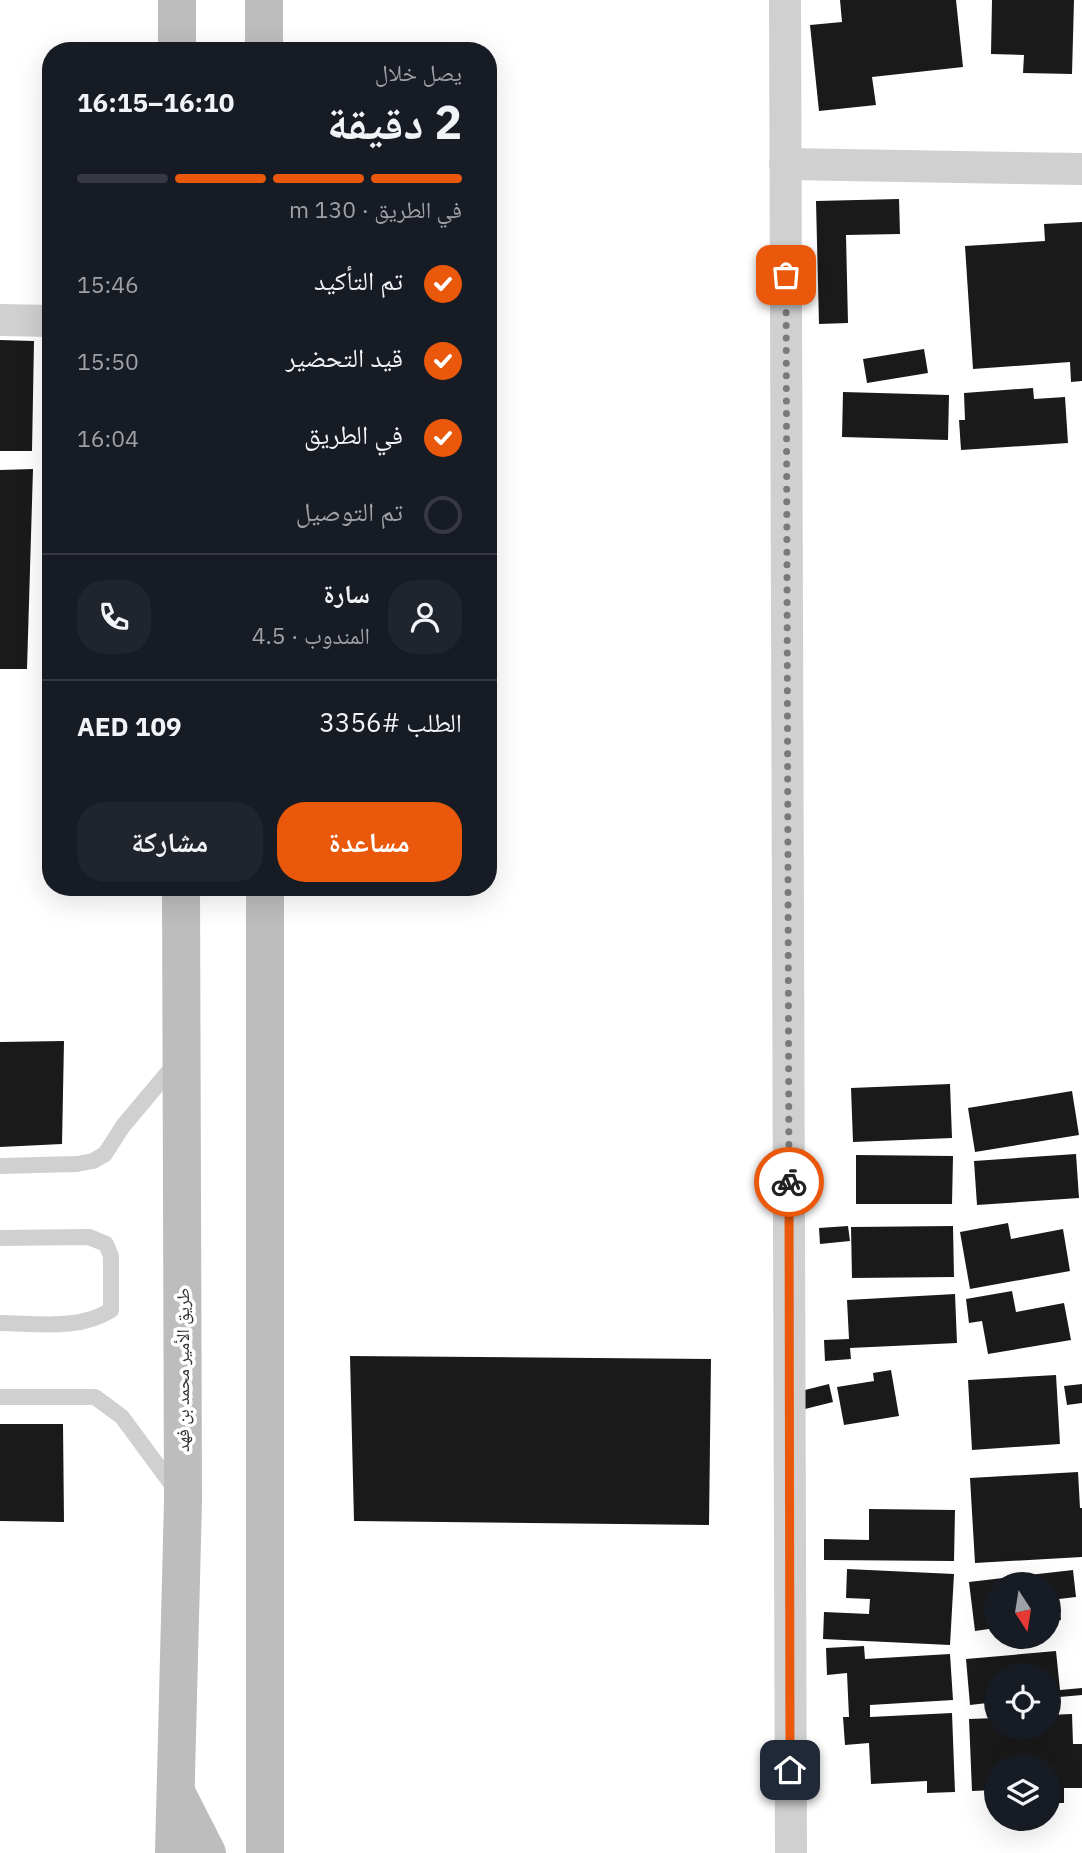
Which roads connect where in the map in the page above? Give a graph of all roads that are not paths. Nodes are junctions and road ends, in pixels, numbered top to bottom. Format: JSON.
{"nodes":[{"id":1,"x":177,"y":0,"type":"edge"},
{"id":2,"x":264,"y":0,"type":"edge"},
{"id":3,"x":785,"y":0,"type":"edge"},
{"id":4,"x":177,"y":42,"type":"edge"},
{"id":5,"x":264,"y":42,"type":"edge"},
{"id":6,"x":785,"y":164,"type":"junction"},
{"id":7,"x":1082,"y":169,"type":"edge"},
{"id":8,"x":0,"y":320,"type":"edge"},
{"id":9,"x":42,"y":321,"type":"edge"},
{"id":10,"x":181,"y":896,"type":"edge"},
{"id":11,"x":265,"y":896,"type":"edge"},
{"id":12,"x":181,"y":1057,"type":"junction"},
{"id":13,"x":0,"y":1166,"type":"edge"},
{"id":14,"x":0,"y":1238,"type":"edge"},
{"id":15,"x":0,"y":1323,"type":"edge"},
{"id":16,"x":0,"y":1397,"type":"edge"},
{"id":17,"x":183,"y":1501,"type":"junction"},
{"id":18,"x":181,"y":1849,"type":"edge"},
{"id":19,"x":265,"y":1853,"type":"edge"},
{"id":20,"x":791,"y":1853,"type":"edge"}],
"edges":[{"from":1,"to":4,"type":"street"},
{"from":2,"to":5,"type":"street"},
{"from":3,"to":6,"type":"street"},
{"from":6,"to":7,"type":"street"},
{"from":6,"to":20,"type":"street"},
{"from":8,"to":9,"type":"street"},
{"from":10,"to":12,"type":"street","name":"طريق الأمير محمد بن فهد"},
{"from":11,"to":19,"type":"street"},
{"from":12,"to":13,"type":"lane"},
{"from":12,"to":17,"type":"street","name":"طريق الأمير محمد بن فهد"},
{"from":14,"to":15,"type":"lane"},
{"from":16,"to":17,"type":"lane"},
{"from":17,"to":18,"type":"street","name":"طريق الأمير محمد بن فهد"}]}
